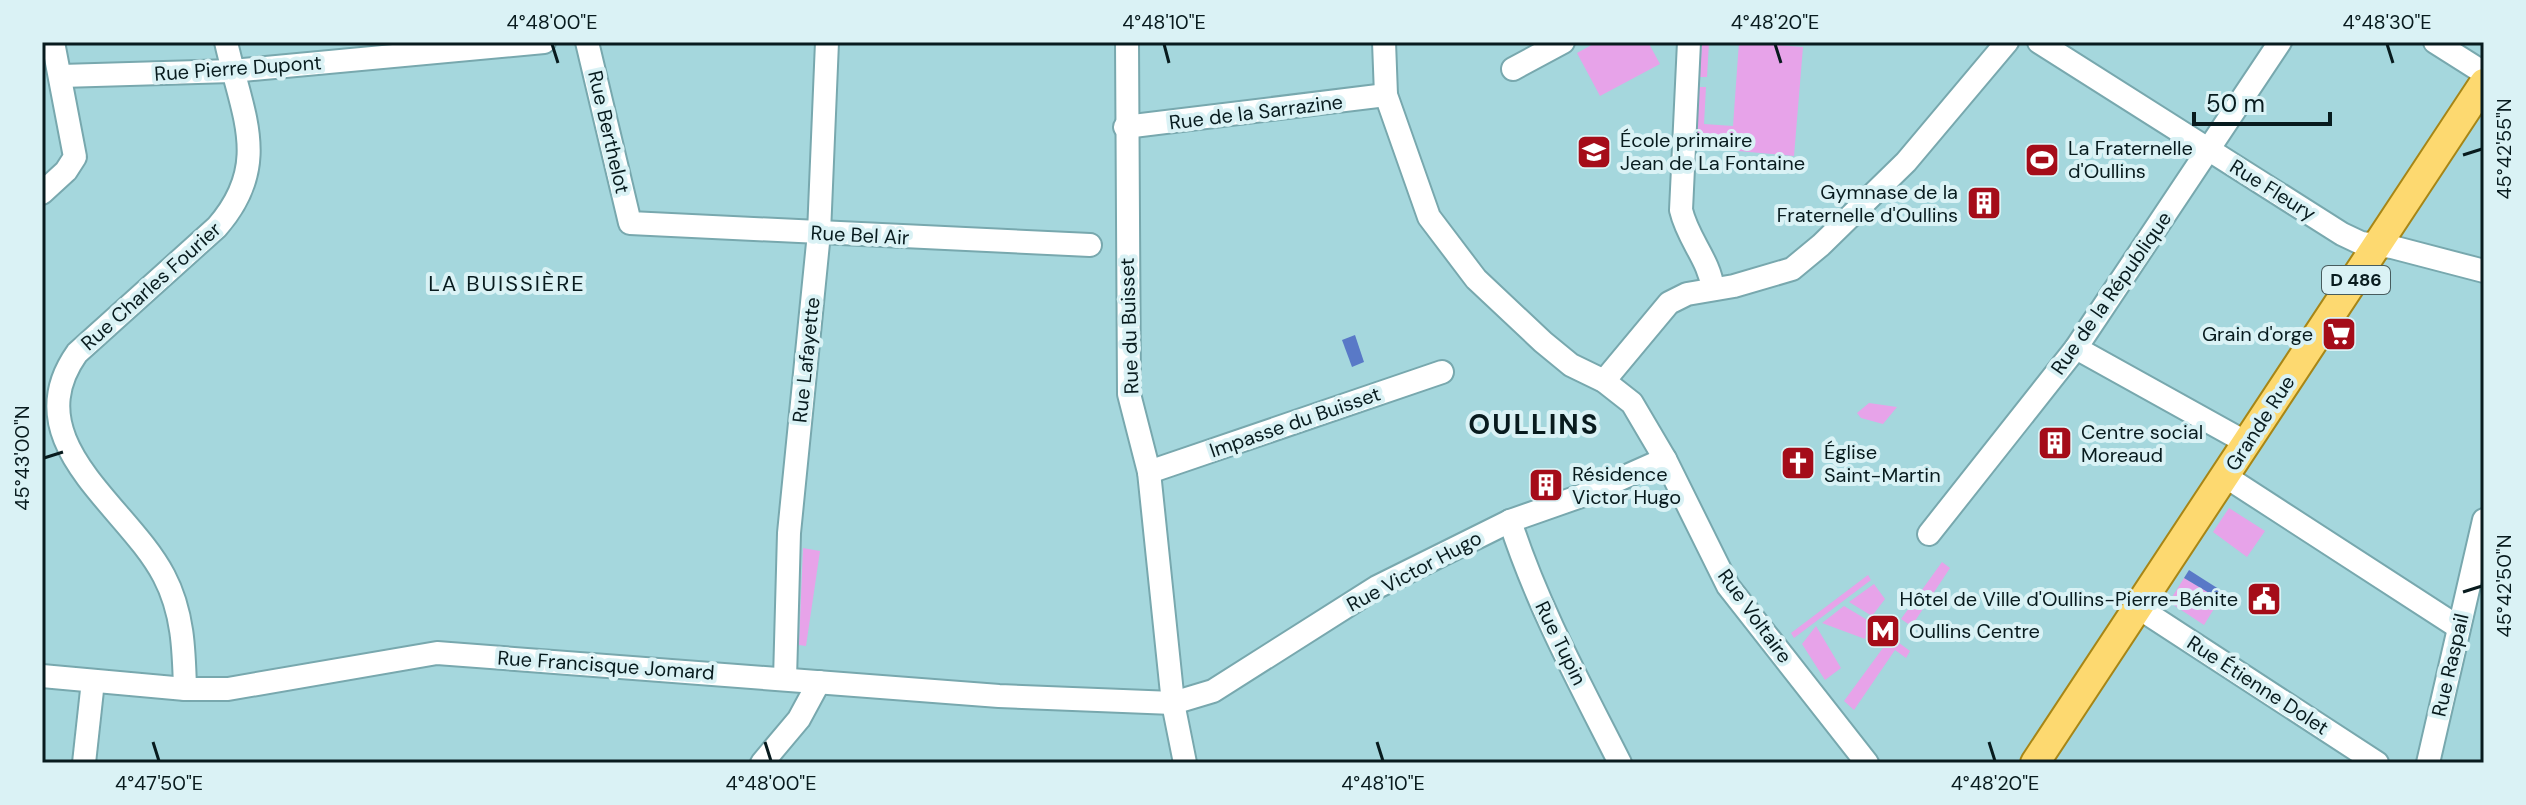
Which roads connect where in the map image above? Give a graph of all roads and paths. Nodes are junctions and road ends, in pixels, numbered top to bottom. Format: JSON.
{"nodes":[{"id":1,"x":53,"y":42,"type":"edge"},
{"id":2,"x":226,"y":42,"type":"edge"},
{"id":3,"x":544,"y":42,"type":"edge"},
{"id":4,"x":587,"y":42,"type":"edge"},
{"id":5,"x":827,"y":42,"type":"edge"},
{"id":6,"x":1127,"y":42,"type":"edge"},
{"id":7,"x":1384,"y":42,"type":"edge"},
{"id":8,"x":1563,"y":42,"type":"edge"},
{"id":9,"x":1689,"y":42,"type":"edge"},
{"id":10,"x":2007,"y":42,"type":"edge"},
{"id":11,"x":2039,"y":42,"type":"edge"},
{"id":12,"x":2280,"y":42,"type":"edge"},
{"id":13,"x":2435,"y":42,"type":"edge"},
{"id":14,"x":1513,"y":69,"type":"dead end"},
{"id":15,"x":232,"y":71,"type":"junction"},
{"id":16,"x":2484,"y":73,"type":"edge"},
{"id":17,"x":61,"y":76,"type":"junction"},
{"id":18,"x":2484,"y":83,"type":"edge"},
{"id":19,"x":1386,"y":95,"type":"junction"},
{"id":20,"x":1125,"y":127,"type":"junction"},
{"id":21,"x":2209,"y":150,"type":"junction"},
{"id":22,"x":42,"y":193,"type":"edge"},
{"id":23,"x":630,"y":223,"type":"joint"},
{"id":24,"x":819,"y":233,"type":"junction"},
{"id":25,"x":1090,"y":245,"type":"dead end"},
{"id":26,"x":2377,"y":245,"type":"junction"},
{"id":27,"x":2484,"y":271,"type":"edge"},
{"id":28,"x":1713,"y":289,"type":"junction"},
{"id":29,"x":2076,"y":348,"type":"junction"},
{"id":30,"x":1442,"y":372,"type":"dead end"},
{"id":31,"x":1604,"y":381,"type":"junction"},
{"id":32,"x":2247,"y":443,"type":"junction"},
{"id":33,"x":1665,"y":459,"type":"junction"},
{"id":34,"x":1149,"y":472,"type":"junction"},
{"id":35,"x":2225,"y":476,"type":"junction"},
{"id":36,"x":2484,"y":520,"type":"edge"},
{"id":37,"x":1510,"y":521,"type":"junction"},
{"id":38,"x":1929,"y":534,"type":"dead end"},
{"id":39,"x":2474,"y":602,"type":"edge"},
{"id":40,"x":2139,"y":608,"type":"junction"},
{"id":41,"x":2458,"y":627,"type":"junction"},
{"id":42,"x":42,"y":676,"type":"edge"},
{"id":43,"x":785,"y":679,"type":"junction"},
{"id":44,"x":93,"y":681,"type":"junction"},
{"id":45,"x":819,"y":682,"type":"junction"},
{"id":46,"x":185,"y":689,"type":"junction"},
{"id":47,"x":1173,"y":703,"type":"junction"},
{"id":48,"x":84,"y":763,"type":"edge"},
{"id":49,"x":762,"y":763,"type":"edge"},
{"id":50,"x":1185,"y":763,"type":"edge"},
{"id":51,"x":1620,"y":763,"type":"edge"},
{"id":52,"x":1867,"y":763,"type":"edge"},
{"id":53,"x":2035,"y":763,"type":"edge"},
{"id":54,"x":2377,"y":763,"type":"edge"},
{"id":55,"x":2428,"y":763,"type":"edge"}],
"edges":[{"from":1,"to":17,"type":"street"},
{"from":2,"to":15,"type":"street","name":"Rue Charles Fourier"},
{"from":3,"to":15,"type":"street","name":"Rue Pierre Dupont"},
{"from":4,"to":23,"type":"street","name":"Rue Berthelot"},
{"from":5,"to":24,"type":"street","name":"Rue Lafayette"},
{"from":6,"to":20,"type":"street","name":"Rue du Buisset"},
{"from":7,"to":19,"type":"street","name":"Rue Voltaire"},
{"from":8,"to":14,"type":"street"},
{"from":9,"to":28,"type":"street"},
{"from":10,"to":28,"type":"street"},
{"from":11,"to":21,"type":"street","name":"Rue Fleury"},
{"from":12,"to":21,"type":"street","name":"Rue de la République"},
{"from":13,"to":16,"type":"street"},
{"from":15,"to":17,"type":"street","name":"Rue Pierre Dupont"},
{"from":15,"to":46,"type":"street","name":"Rue Charles Fourier"},
{"from":17,"to":22,"type":"street"},
{"from":18,"to":26,"type":"main road","name":"Grande Rue","number":"D 486"},
{"from":19,"to":20,"type":"street","name":"Rue de la Sarrazine"},
{"from":19,"to":31,"type":"street","name":"Rue Voltaire"},
{"from":20,"to":34,"type":"street","name":"Rue du Buisset"},
{"from":21,"to":26,"type":"street","name":"Rue Fleury"},
{"from":21,"to":29,"type":"street","name":"Rue de la République"},
{"from":23,"to":24,"type":"street","name":"Rue Bel Air"},
{"from":24,"to":25,"type":"street","name":"Rue Bel Air"},
{"from":24,"to":43,"type":"street","name":"Rue Lafayette"},
{"from":26,"to":27,"type":"street","name":"Rue Fleury"},
{"from":26,"to":32,"type":"main road","name":"Grande Rue","number":"D 486"},
{"from":28,"to":31,"type":"street"},
{"from":29,"to":32,"type":"street"},
{"from":29,"to":38,"type":"street","name":"Rue de la République"},
{"from":30,"to":34,"type":"street","name":"Impasse du Buisset"},
{"from":31,"to":33,"type":"street","name":"Rue Voltaire"},
{"from":32,"to":35,"type":"main road","name":"Grande Rue","number":"D 486"},
{"from":33,"to":37,"type":"street","name":"Rue Victor Hugo"},
{"from":33,"to":52,"type":"street","name":"Rue Voltaire"},
{"from":34,"to":47,"type":"street","name":"Rue du Buisset"},
{"from":35,"to":40,"type":"main road","name":"Grande Rue","number":"D 486"},
{"from":35,"to":41,"type":"street"},
{"from":36,"to":39,"type":"street","name":"Rue Raspail"},
{"from":37,"to":47,"type":"street","name":"Rue Victor Hugo"},
{"from":37,"to":51,"type":"street","name":"Rue Tupin"},
{"from":39,"to":41,"type":"street","name":"Rue Raspail"},
{"from":40,"to":53,"type":"main road","name":"Grande Rue","number":"D 486"},
{"from":40,"to":54,"type":"street","name":"Rue Étienne Dolet"},
{"from":41,"to":55,"type":"street","name":"Rue Raspail"},
{"from":42,"to":44,"type":"street","name":"Rue Francisque Jomard"},
{"from":43,"to":45,"type":"street","name":"Rue Francisque Jomard"},
{"from":43,"to":46,"type":"street","name":"Rue Francisque Jomard"},
{"from":44,"to":46,"type":"street","name":"Rue Francisque Jomard"},
{"from":44,"to":48,"type":"street"},
{"from":45,"to":47,"type":"street","name":"Rue Francisque Jomard"},
{"from":45,"to":49,"type":"street"},
{"from":47,"to":50,"type":"street","name":"Rue du Buisset"}]}
